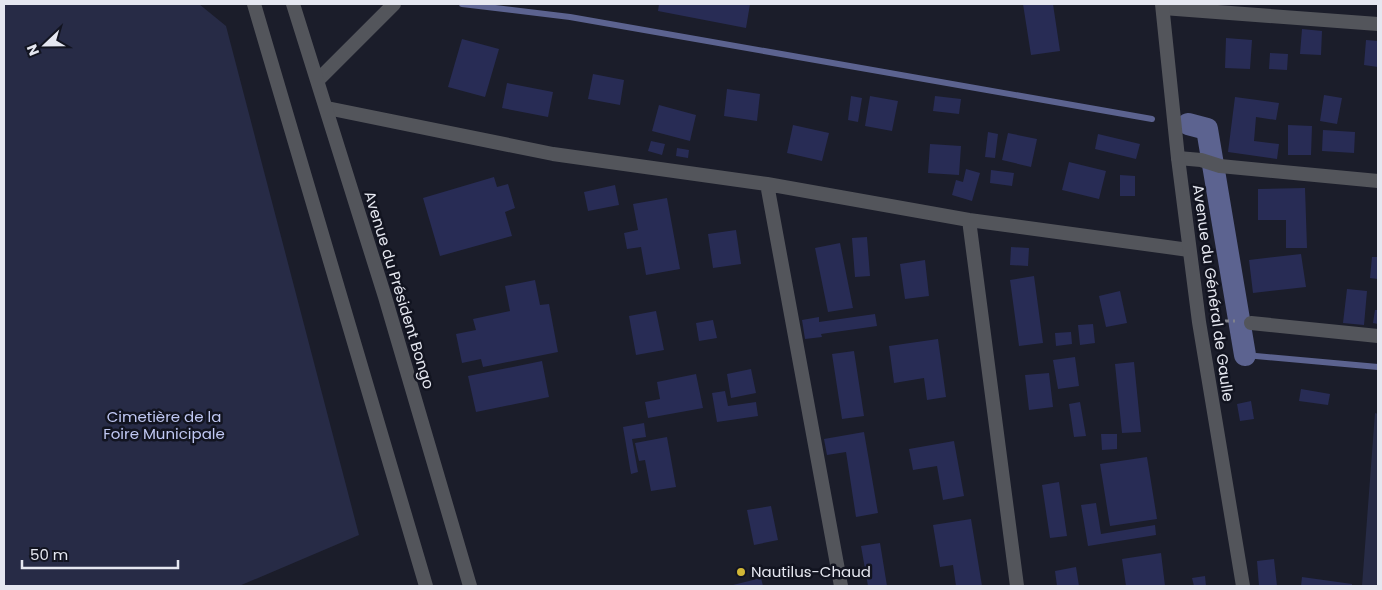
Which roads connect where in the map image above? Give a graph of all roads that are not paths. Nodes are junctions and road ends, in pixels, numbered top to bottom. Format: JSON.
{"nodes":[{"id":1,"x":254,"y":4,"type":"edge"},
{"id":2,"x":293,"y":4,"type":"edge"},
{"id":3,"x":1163,"y":6,"type":"edge"},
{"id":4,"x":390,"y":8,"type":"edge"},
{"id":5,"x":1378,"y":24,"type":"edge"},
{"id":6,"x":318,"y":80,"type":"junction"},
{"id":7,"x":326,"y":108,"type":"junction"},
{"id":8,"x":1178,"y":158,"type":"junction"},
{"id":9,"x":1378,"y":181,"type":"edge"},
{"id":10,"x":768,"y":184,"type":"junction"},
{"id":11,"x":969,"y":220,"type":"junction"},
{"id":12,"x":1189,"y":250,"type":"junction"},
{"id":13,"x":1251,"y":323,"type":"dead end"},
{"id":14,"x":1378,"y":336,"type":"edge"},
{"id":15,"x":426,"y":586,"type":"edge"},
{"id":16,"x":470,"y":586,"type":"edge"},
{"id":17,"x":841,"y":586,"type":"edge"},
{"id":18,"x":1017,"y":586,"type":"edge"},
{"id":19,"x":1243,"y":586,"type":"edge"}],
"edges":[{"from":1,"to":15,"type":"street"},
{"from":2,"to":6,"type":"street","name":"Avenue du Président Bongo"},
{"from":3,"to":5,"type":"street"},
{"from":3,"to":8,"type":"street","name":"Avenue du Général de Gaulle"},
{"from":4,"to":6,"type":"street"},
{"from":6,"to":7,"type":"street","name":"Avenue du Président Bongo"},
{"from":7,"to":10,"type":"street"},
{"from":7,"to":16,"type":"street","name":"Avenue du Président Bongo"},
{"from":8,"to":9,"type":"street"},
{"from":8,"to":12,"type":"street","name":"Avenue du Général de Gaulle"},
{"from":10,"to":11,"type":"street"},
{"from":10,"to":17,"type":"street"},
{"from":11,"to":12,"type":"street"},
{"from":11,"to":18,"type":"street"},
{"from":12,"to":19,"type":"street","name":"Avenue du Général de Gaulle"},
{"from":13,"to":14,"type":"street"}]}
